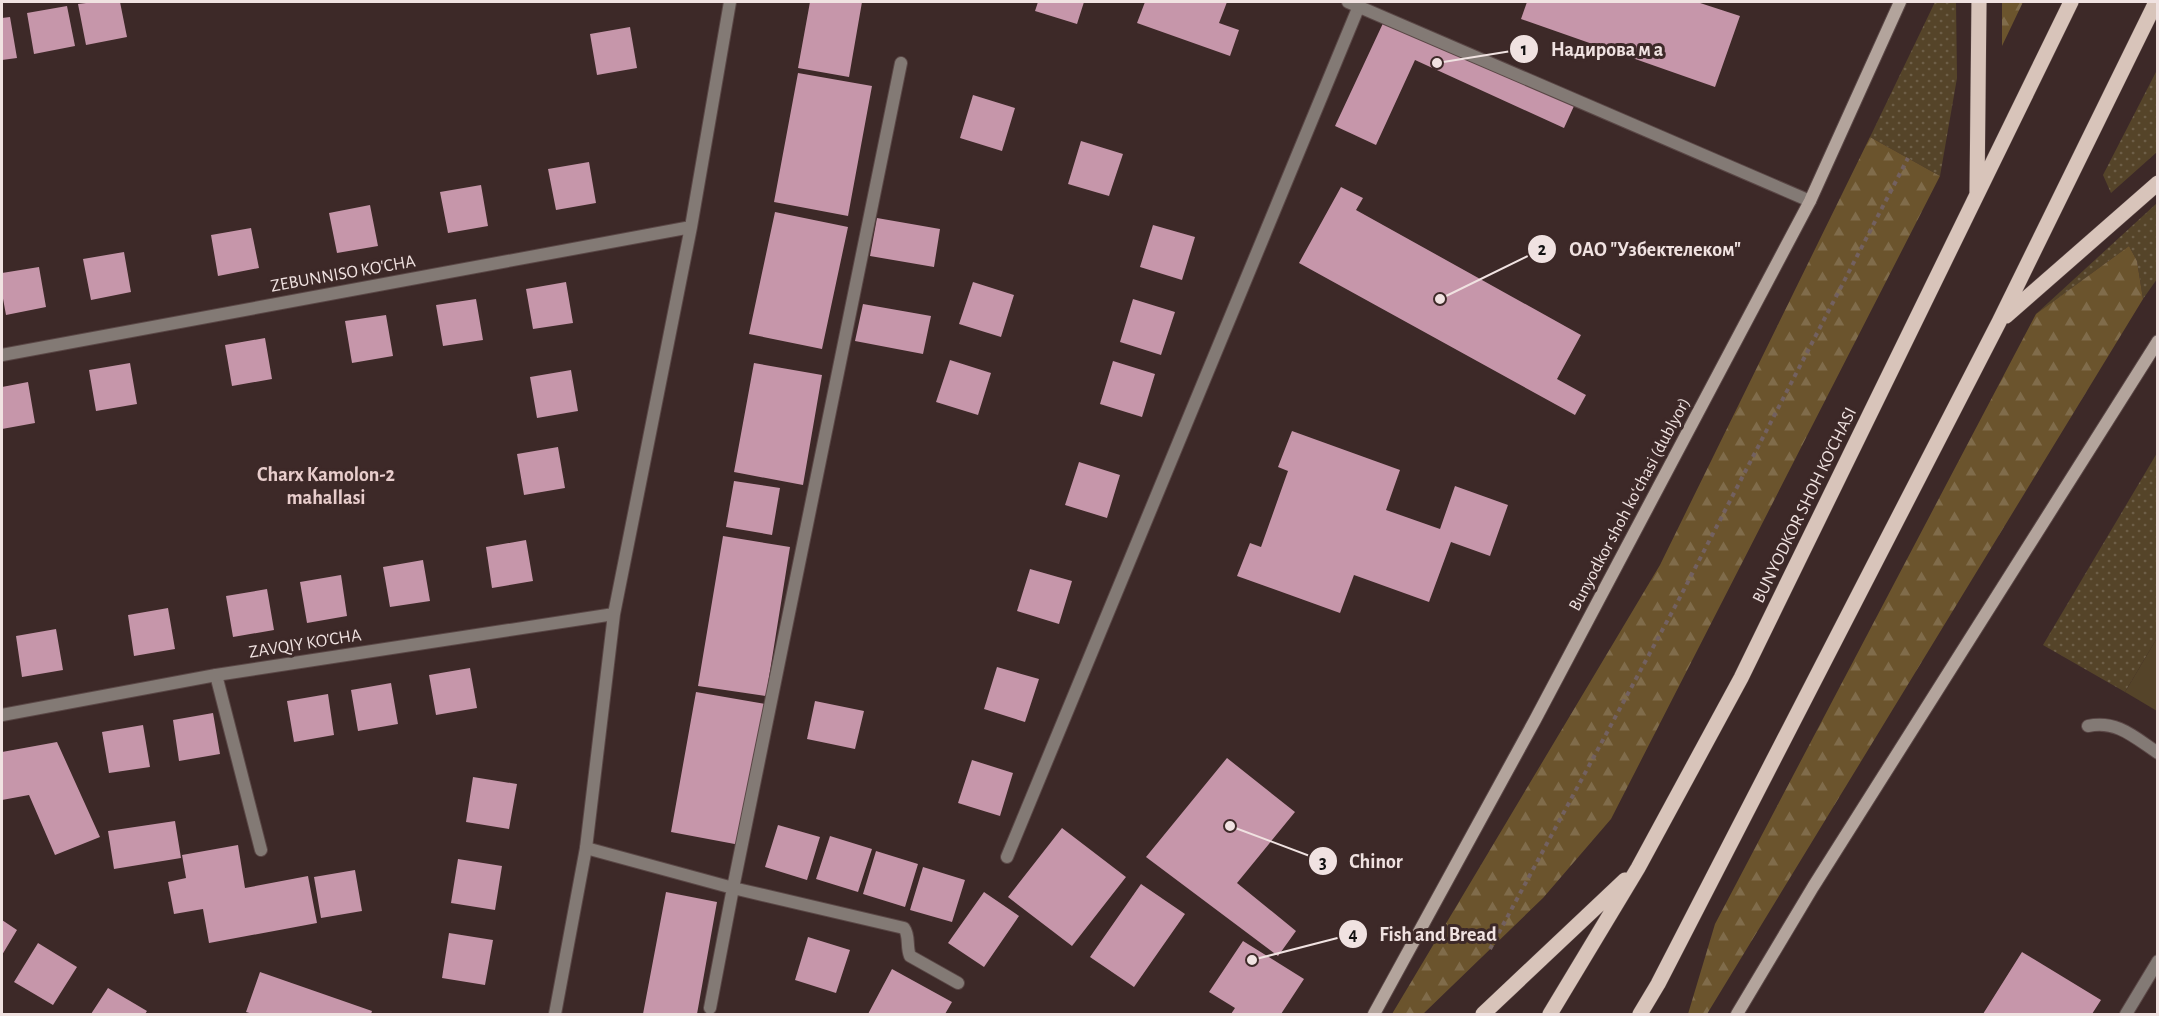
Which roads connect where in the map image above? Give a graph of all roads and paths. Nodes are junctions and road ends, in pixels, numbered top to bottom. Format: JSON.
{"nodes":[{"id":1,"x":730,"y":2,"type":"edge"},
{"id":2,"x":1900,"y":2,"type":"edge"},
{"id":3,"x":1979,"y":2,"type":"edge"},
{"id":4,"x":2071,"y":2,"type":"edge"},
{"id":5,"x":2156,"y":2,"type":"edge"},
{"id":6,"x":1354,"y":4,"type":"edge"},
{"id":7,"x":901,"y":63,"type":"dead end"},
{"id":8,"x":1908,"y":158,"type":"dead end"},
{"id":9,"x":2157,"y":183,"type":"edge"},
{"id":10,"x":1977,"y":198,"type":"junction"},
{"id":11,"x":1810,"y":201,"type":"junction"},
{"id":12,"x":691,"y":227,"type":"junction"},
{"id":13,"x":1999,"y":322,"type":"junction"},
{"id":14,"x":2157,"y":341,"type":"edge"},
{"id":15,"x":2,"y":355,"type":"edge"},
{"id":16,"x":614,"y":614,"type":"junction"},
{"id":17,"x":216,"y":675,"type":"junction"},
{"id":18,"x":2,"y":715,"type":"edge"},
{"id":19,"x":2088,"y":726,"type":"dead end"},
{"id":20,"x":2157,"y":753,"type":"edge"},
{"id":21,"x":586,"y":848,"type":"junction"},
{"id":22,"x":261,"y":850,"type":"dead end"},
{"id":23,"x":1007,"y":857,"type":"dead end"},
{"id":24,"x":1638,"y":868,"type":"junction"},
{"id":25,"x":733,"y":888,"type":"junction"},
{"id":26,"x":1490,"y":949,"type":"dead end"},
{"id":27,"x":2157,"y":961,"type":"edge"},
{"id":28,"x":958,"y":983,"type":"dead end"},
{"id":29,"x":1658,"y":984,"type":"junction"},
{"id":30,"x":710,"y":1008,"type":"dead end"},
{"id":31,"x":555,"y":1014,"type":"edge"},
{"id":32,"x":1374,"y":1014,"type":"edge"},
{"id":33,"x":1483,"y":1014,"type":"edge"},
{"id":34,"x":1550,"y":1014,"type":"edge"},
{"id":35,"x":1640,"y":1014,"type":"edge"},
{"id":36,"x":1652,"y":1014,"type":"edge"},
{"id":37,"x":1737,"y":1014,"type":"edge"},
{"id":38,"x":2126,"y":1014,"type":"edge"}],
"edges":[{"from":1,"to":12,"type":"street"},
{"from":2,"to":11,"type":"street","name":"Bunyodkor shoh koʻchasi (dublyor)"},
{"from":3,"to":10,"type":"main road"},
{"from":4,"to":10,"type":"main road","name":"BUNYODKOR SHOH KO'CHASI"},
{"from":5,"to":13,"type":"main road"},
{"from":6,"to":11,"type":"street"},
{"from":6,"to":23,"type":"street"},
{"from":7,"to":25,"type":"street"},
{"from":8,"to":26,"type":"path"},
{"from":9,"to":13,"type":"main road"},
{"from":10,"to":24,"type":"main road","name":"BUNYODKOR SHOH KO'CHASI"},
{"from":11,"to":32,"type":"street","name":"Bunyodkor shoh koʻchasi (dublyor)"},
{"from":12,"to":15,"type":"street","name":"ZEBUNNISO KO'CHA"},
{"from":12,"to":16,"type":"street"},
{"from":13,"to":29,"type":"main road"},
{"from":14,"to":37,"type":"street"},
{"from":16,"to":17,"type":"street","name":"ZAVQIY KO'CHA"},
{"from":16,"to":21,"type":"street"},
{"from":17,"to":18,"type":"street","name":"ZAVQIY KO'CHA"},
{"from":17,"to":22,"type":"street"},
{"from":19,"to":20,"type":"street"},
{"from":21,"to":25,"type":"street"},
{"from":21,"to":31,"type":"street"},
{"from":24,"to":33,"type":"main road"},
{"from":24,"to":34,"type":"main road","name":"BUNYODKOR SHOH KO'CHASI"},
{"from":25,"to":28,"type":"street"},
{"from":25,"to":30,"type":"street"},
{"from":27,"to":38,"type":"street"},
{"from":29,"to":35,"type":"main road"},
{"from":29,"to":36,"type":"main road"}]}
